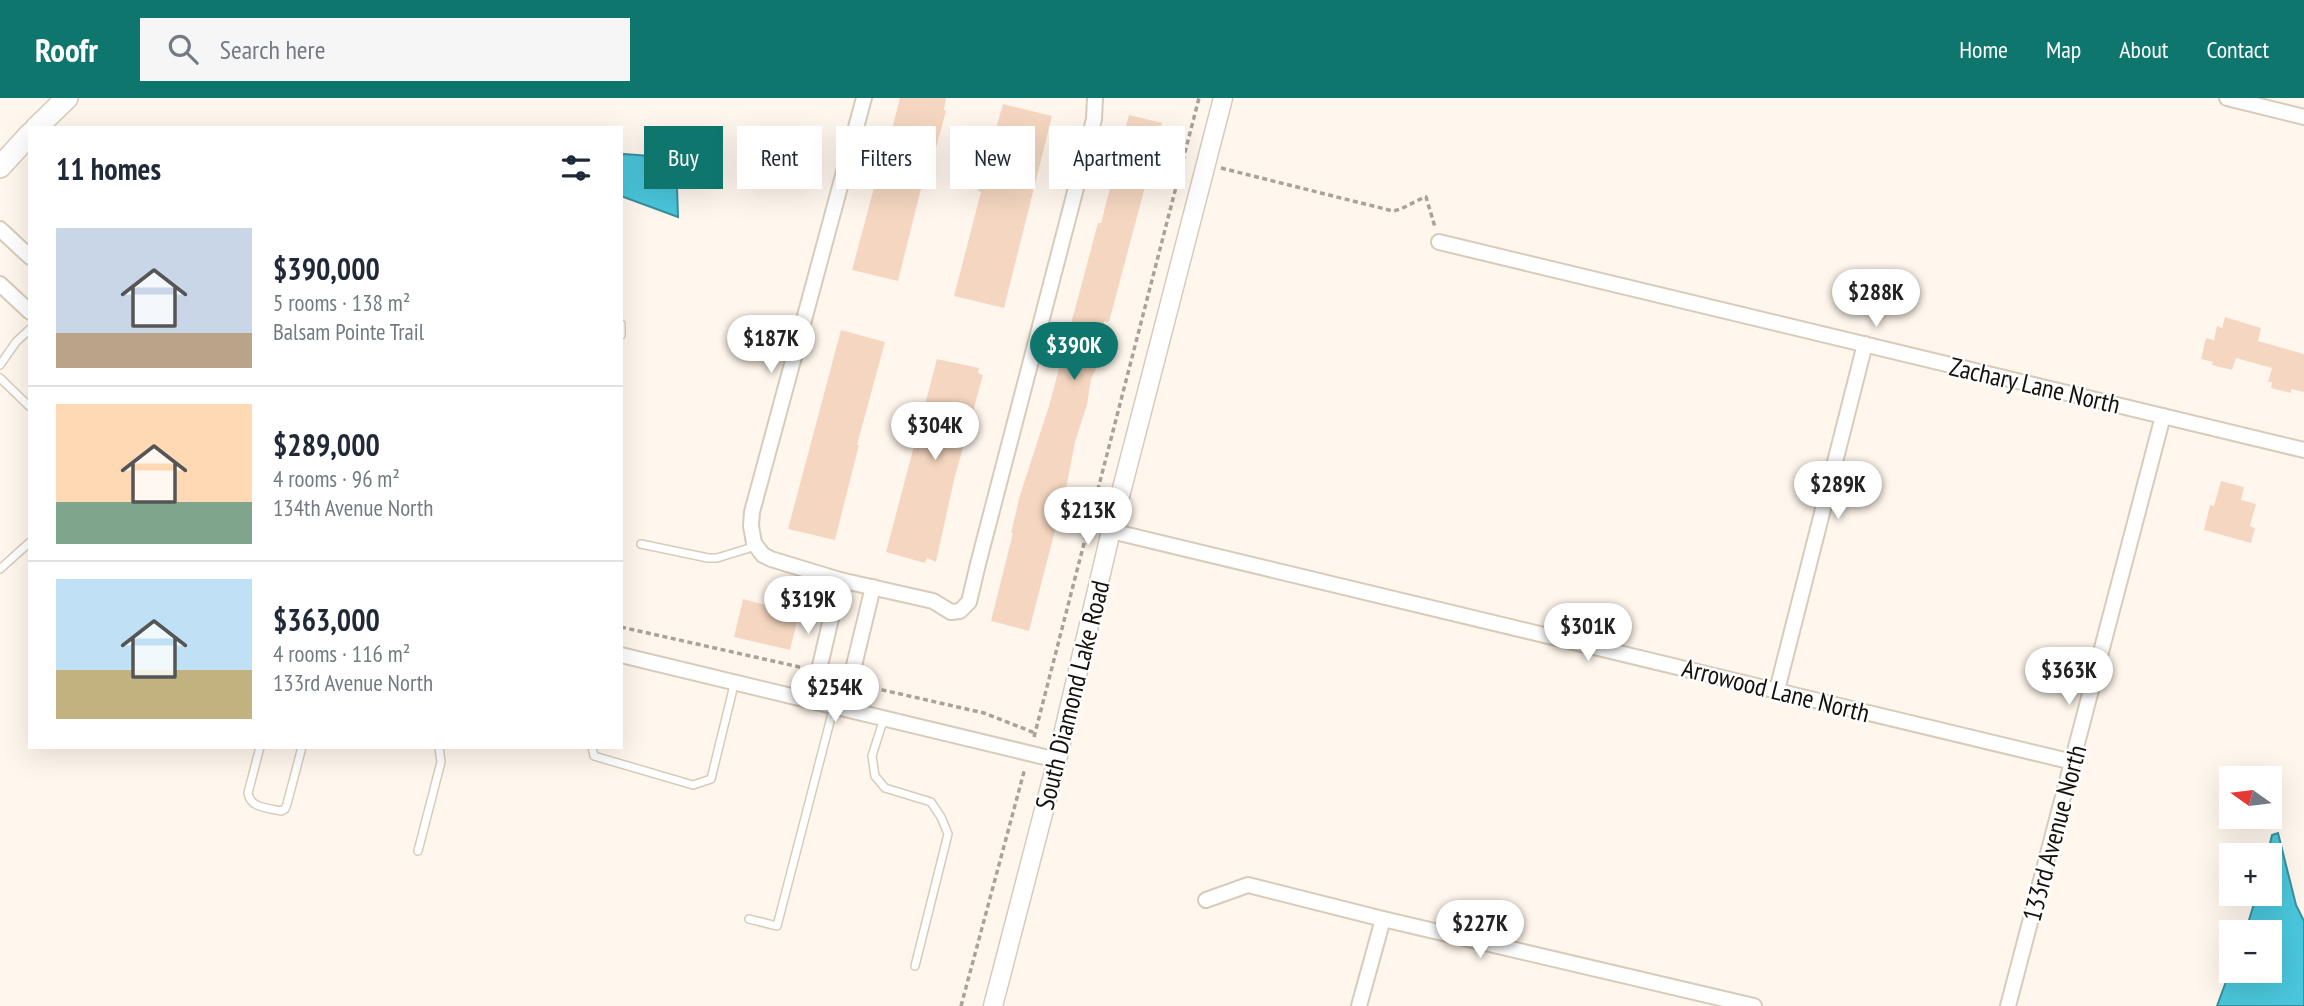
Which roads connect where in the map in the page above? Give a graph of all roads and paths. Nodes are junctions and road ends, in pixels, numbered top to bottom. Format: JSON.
{"nodes":[{"id":1,"x":67,"y":98,"type":"edge"},
{"id":2,"x":864,"y":98,"type":"edge"},
{"id":3,"x":1095,"y":98,"type":"edge"},
{"id":4,"x":1199,"y":98,"type":"edge"},
{"id":5,"x":1223,"y":98,"type":"edge"},
{"id":6,"x":2227,"y":98,"type":"edge"},
{"id":7,"x":2280,"y":104,"type":"edge"},
{"id":8,"x":2304,"y":117,"type":"edge"},
{"id":9,"x":38,"y":126,"type":"edge"},
{"id":10,"x":28,"y":136,"type":"edge"},
{"id":11,"x":1185,"y":155,"type":"edge"},
{"id":12,"x":1185,"y":159,"type":"edge"},
{"id":13,"x":1206,"y":165,"type":"junction"},
{"id":14,"x":0,"y":167,"type":"edge"},
{"id":15,"x":1176,"y":189,"type":"edge"},
{"id":16,"x":0,"y":229,"type":"edge"},
{"id":17,"x":1439,"y":242,"type":"joint"},
{"id":18,"x":28,"y":255,"type":"edge"},
{"id":19,"x":0,"y":284,"type":"edge"},
{"id":20,"x":28,"y":310,"type":"edge"},
{"id":21,"x":28,"y":331,"type":"edge"},
{"id":22,"x":1865,"y":344,"type":"junction"},
{"id":23,"x":0,"y":365,"type":"edge"},
{"id":24,"x":0,"y":378,"type":"edge"},
{"id":25,"x":28,"y":405,"type":"edge"},
{"id":26,"x":2163,"y":416,"type":"junction"},
{"id":27,"x":2304,"y":450,"type":"edge"},
{"id":28,"x":1111,"y":531,"type":"junction"},
{"id":29,"x":28,"y":544,"type":"edge"},
{"id":30,"x":641,"y":544,"type":"dead end"},
{"id":31,"x":756,"y":546,"type":"junction"},
{"id":32,"x":0,"y":569,"type":"edge"},
{"id":33,"x":840,"y":580,"type":"junction"},
{"id":34,"x":873,"y":587,"type":"junction"},
{"id":35,"x":623,"y":655,"type":"edge"},
{"id":36,"x":735,"y":681,"type":"junction"},
{"id":37,"x":1777,"y":690,"type":"junction"},
{"id":38,"x":812,"y":700,"type":"junction"},
{"id":39,"x":839,"y":706,"type":"junction"},
{"id":40,"x":884,"y":717,"type":"junction"},
{"id":41,"x":259,"y":749,"type":"edge"},
{"id":42,"x":301,"y":749,"type":"edge"},
{"id":43,"x":439,"y":749,"type":"edge"},
{"id":44,"x":592,"y":749,"type":"edge"},
{"id":45,"x":1029,"y":753,"type":"junction"},
{"id":46,"x":1057,"y":760,"type":"junction"},
{"id":47,"x":2073,"y":762,"type":"junction"},
{"id":48,"x":418,"y":852,"type":"dead end"},
{"id":49,"x":1206,"y":900,"type":"dead end"},
{"id":50,"x":749,"y":919,"type":"dead end"},
{"id":51,"x":1382,"y":919,"type":"junction"},
{"id":52,"x":915,"y":966,"type":"dead end"},
{"id":53,"x":1687,"y":990,"type":"junction"},
{"id":54,"x":961,"y":1006,"type":"edge"},
{"id":55,"x":993,"y":1006,"type":"edge"},
{"id":56,"x":1359,"y":1006,"type":"edge"},
{"id":57,"x":1683,"y":1006,"type":"edge"},
{"id":58,"x":1754,"y":1006,"type":"edge"},
{"id":59,"x":2008,"y":1006,"type":"edge"}],
"edges":[{"from":1,"to":9,"type":"main road"},
{"from":2,"to":31,"type":"street"},
{"from":3,"to":34,"type":"street"},
{"from":4,"to":11,"type":"path"},
{"from":5,"to":13,"type":"street","name":"South Diamond Lake Road"},
{"from":6,"to":7,"type":"street"},
{"from":7,"to":8,"type":"street"},
{"from":10,"to":14,"type":"main road"},
{"from":12,"to":13,"type":"path"},
{"from":13,"to":17,"type":"path"},
{"from":13,"to":28,"type":"street","name":"South Diamond Lake Road"},
{"from":15,"to":45,"type":"path"},
{"from":16,"to":18,"type":"street"},
{"from":17,"to":22,"type":"street","name":"Zachary Lane North"},
{"from":19,"to":20,"type":"street"},
{"from":21,"to":23,"type":"lane"},
{"from":22,"to":26,"type":"street","name":"Zachary Lane North"},
{"from":22,"to":37,"type":"street"},
{"from":24,"to":25,"type":"lane"},
{"from":26,"to":27,"type":"street","name":"Zachary Lane North"},
{"from":26,"to":47,"type":"street","name":"133rd Avenue North"},
{"from":28,"to":37,"type":"street","name":"Arrowood Lane North"},
{"from":28,"to":46,"type":"street","name":"South Diamond Lake Road"},
{"from":29,"to":32,"type":"lane"},
{"from":30,"to":31,"type":"lane"},
{"from":31,"to":33,"type":"street"},
{"from":33,"to":34,"type":"street"},
{"from":33,"to":38,"type":"street"},
{"from":34,"to":39,"type":"street"},
{"from":35,"to":36,"type":"street"},
{"from":36,"to":38,"type":"street"},
{"from":36,"to":44,"type":"lane"},
{"from":37,"to":47,"type":"street","name":"Arrowood Lane North"},
{"from":38,"to":39,"type":"street"},
{"from":39,"to":40,"type":"street"},
{"from":39,"to":50,"type":"lane"},
{"from":40,"to":45,"type":"street"},
{"from":40,"to":52,"type":"lane"},
{"from":41,"to":42,"type":"lane"},
{"from":43,"to":48,"type":"lane"},
{"from":45,"to":46,"type":"street"},
{"from":45,"to":54,"type":"path"},
{"from":46,"to":55,"type":"street","name":"South Diamond Lake Road"},
{"from":47,"to":59,"type":"street","name":"133rd Avenue North"},
{"from":49,"to":51,"type":"street"},
{"from":51,"to":53,"type":"street"},
{"from":51,"to":56,"type":"street"},
{"from":53,"to":57,"type":"street"},
{"from":53,"to":58,"type":"street"}]}
